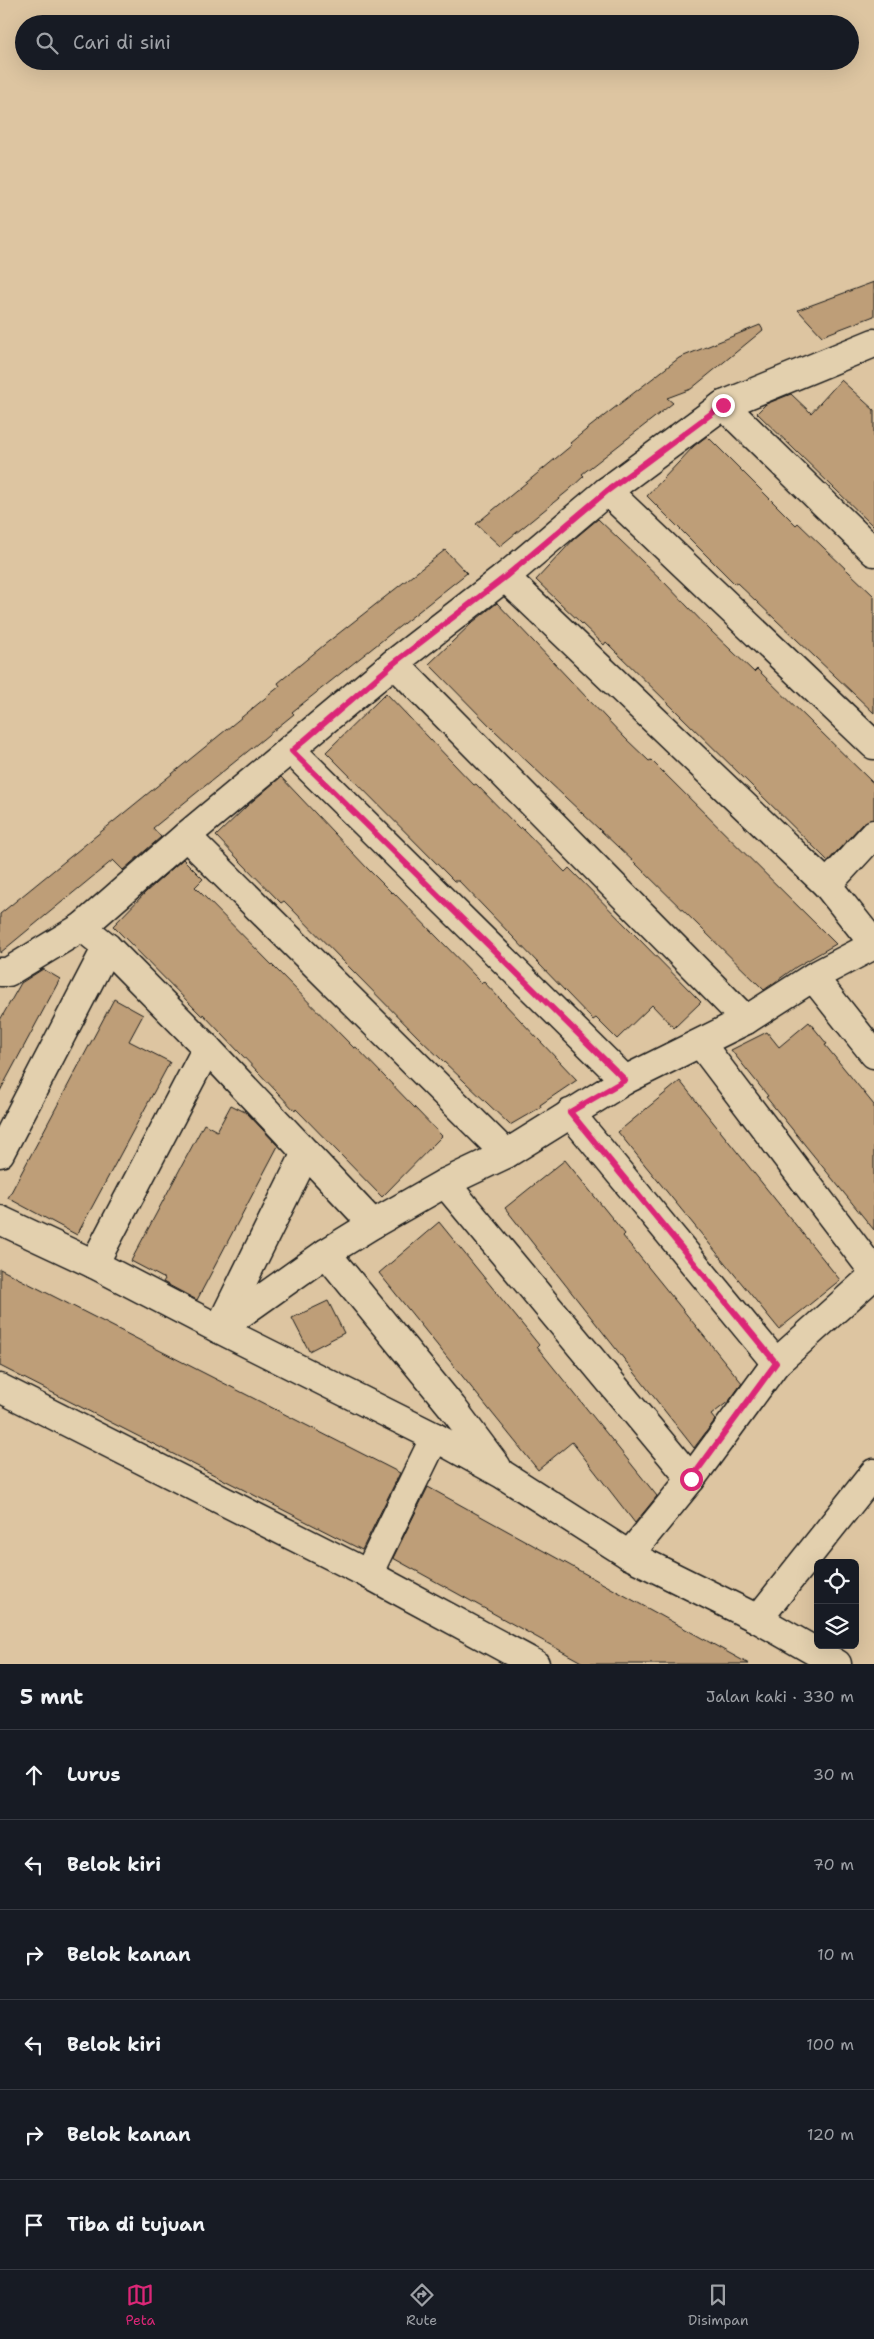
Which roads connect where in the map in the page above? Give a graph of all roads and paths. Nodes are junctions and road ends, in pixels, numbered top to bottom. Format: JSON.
{"nodes":[{"id":1,"x":869,"y":351,"type":"edge"},
{"id":2,"x":723,"y":405,"type":"junction"},
{"id":3,"x":607,"y":491,"type":"junction"},
{"id":4,"x":874,"y":552,"type":"edge"},
{"id":5,"x":505,"y":577,"type":"junction"},
{"id":6,"x":394,"y":663,"type":"junction"},
{"id":7,"x":874,"y":745,"type":"edge"},
{"id":8,"x":292,"y":751,"type":"junction"},
{"id":9,"x":874,"y":834,"type":"edge"},
{"id":10,"x":186,"y":836,"type":"junction"},
{"id":11,"x":828,"y":885,"type":"junction"},
{"id":12,"x":82,"y":927,"type":"junction"},
{"id":13,"x":874,"y":945,"type":"edge"},
{"id":14,"x":107,"y":947,"type":"junction"},
{"id":15,"x":0,"y":972,"type":"edge"},
{"id":16,"x":813,"y":977,"type":"junction"},
{"id":17,"x":746,"y":1020,"type":"junction"},
{"id":18,"x":701,"y":1044,"type":"junction"},
{"id":19,"x":208,"y":1048,"type":"junction"},
{"id":20,"x":874,"y":1054,"type":"edge"},
{"id":21,"x":625,"y":1080,"type":"junction"},
{"id":22,"x":570,"y":1112,"type":"junction"},
{"id":23,"x":0,"y":1153,"type":"edge"},
{"id":24,"x":306,"y":1153,"type":"junction"},
{"id":25,"x":506,"y":1154,"type":"junction"},
{"id":26,"x":445,"y":1182,"type":"junction"},
{"id":27,"x":0,"y":1220,"type":"edge"},
{"id":28,"x":373,"y":1224,"type":"junction"},
{"id":29,"x":326,"y":1253,"type":"junction"},
{"id":30,"x":94,"y":1264,"type":"junction"},
{"id":31,"x":874,"y":1274,"type":"edge"},
{"id":32,"x":220,"y":1329,"type":"junction"},
{"id":33,"x":776,"y":1363,"type":"junction"},
{"id":34,"x":0,"y":1388,"type":"edge"},
{"id":35,"x":435,"y":1437,"type":"junction"},
{"id":36,"x":874,"y":1472,"type":"edge"},
{"id":37,"x":502,"y":1474,"type":"junction"},
{"id":38,"x":691,"y":1479,"type":"junction"},
{"id":39,"x":629,"y":1555,"type":"junction"},
{"id":40,"x":368,"y":1574,"type":"junction"},
{"id":41,"x":758,"y":1620,"type":"junction"},
{"id":42,"x":535,"y":1664,"type":"edge"},
{"id":43,"x":837,"y":1664,"type":"edge"}],
"edges":[{"from":1,"to":2,"type":"street"},
{"from":2,"to":3,"type":"street"},
{"from":2,"to":4,"type":"street"},
{"from":3,"to":5,"type":"street"},
{"from":3,"to":7,"type":"street"},
{"from":5,"to":6,"type":"street"},
{"from":5,"to":11,"type":"street"},
{"from":6,"to":8,"type":"street"},
{"from":6,"to":17,"type":"street"},
{"from":8,"to":10,"type":"street"},
{"from":8,"to":21,"type":"street"},
{"from":9,"to":11,"type":"street"},
{"from":10,"to":12,"type":"street"},
{"from":10,"to":25,"type":"street"},
{"from":11,"to":13,"type":"street"},
{"from":12,"to":14,"type":"street"},
{"from":12,"to":15,"type":"street"},
{"from":13,"to":16,"type":"street"},
{"from":14,"to":19,"type":"street"},
{"from":14,"to":23,"type":"street"},
{"from":16,"to":17,"type":"street"},
{"from":16,"to":20,"type":"street"},
{"from":17,"to":18,"type":"street"},
{"from":18,"to":21,"type":"street"},
{"from":18,"to":31,"type":"street"},
{"from":19,"to":24,"type":"street"},
{"from":19,"to":30,"type":"street"},
{"from":21,"to":22,"type":"street"},
{"from":22,"to":25,"type":"street"},
{"from":22,"to":33,"type":"street"},
{"from":24,"to":28,"type":"street"},
{"from":24,"to":32,"type":"street"},
{"from":25,"to":26,"type":"street"},
{"from":26,"to":28,"type":"street"},
{"from":26,"to":38,"type":"street"},
{"from":27,"to":30,"type":"street"},
{"from":28,"to":29,"type":"street"},
{"from":29,"to":32,"type":"street"},
{"from":29,"to":37,"type":"street"},
{"from":30,"to":32,"type":"street"},
{"from":31,"to":33,"type":"street"},
{"from":32,"to":35,"type":"street"},
{"from":33,"to":38,"type":"street"},
{"from":34,"to":40,"type":"street"},
{"from":35,"to":37,"type":"street"},
{"from":35,"to":40,"type":"street"},
{"from":36,"to":41,"type":"street"},
{"from":37,"to":39,"type":"street"},
{"from":38,"to":39,"type":"street"},
{"from":39,"to":41,"type":"street"},
{"from":40,"to":42,"type":"street"},
{"from":41,"to":43,"type":"street"}]}
